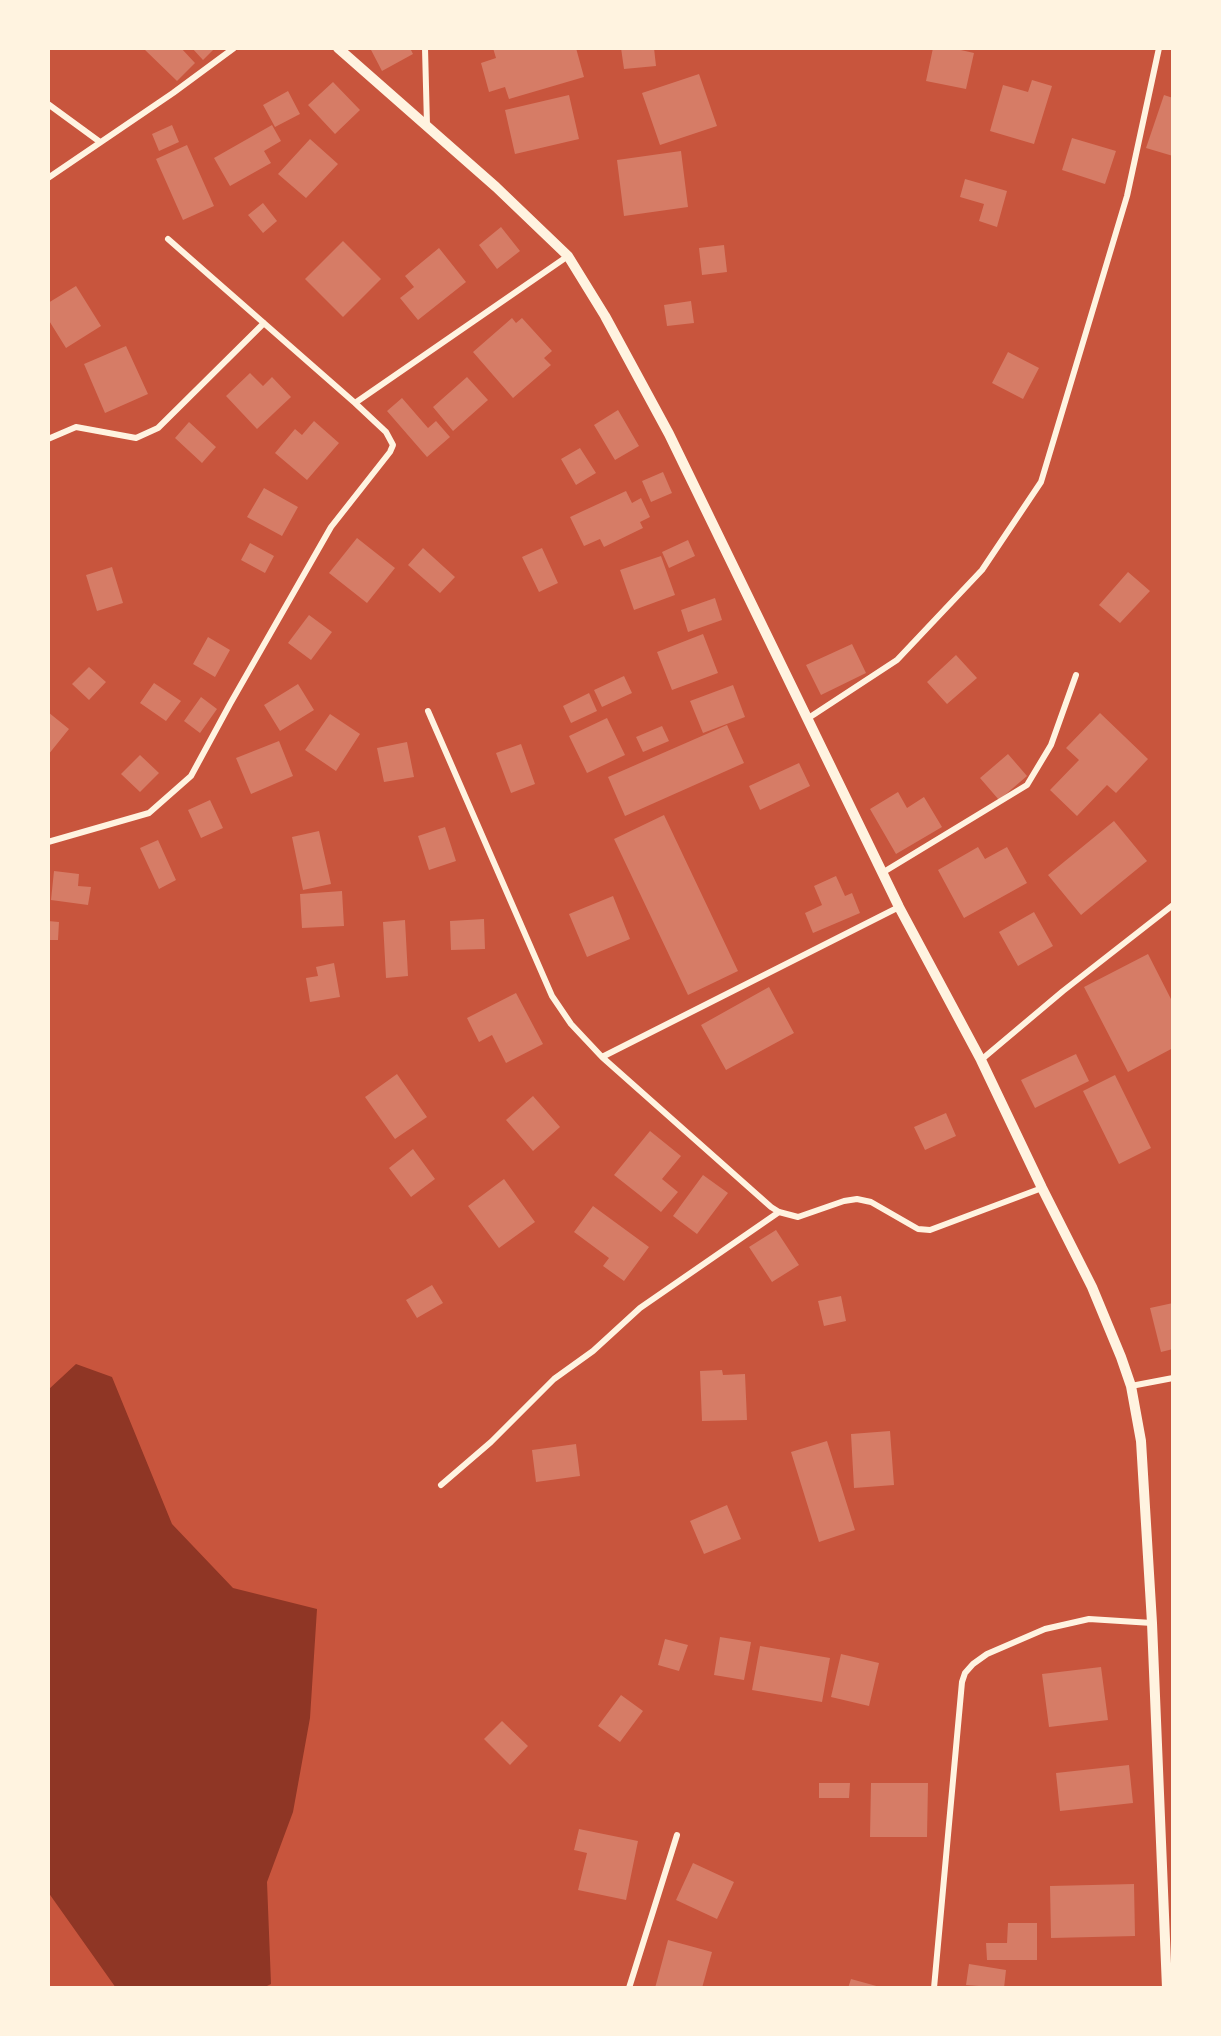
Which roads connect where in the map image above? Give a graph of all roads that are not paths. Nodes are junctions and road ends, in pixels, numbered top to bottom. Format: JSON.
{"nodes":[{"id":1,"x":234,"y":48,"type":"edge"},
{"id":2,"x":338,"y":48,"type":"edge"},
{"id":3,"x":425,"y":48,"type":"edge"},
{"id":4,"x":1159,"y":48,"type":"edge"},
{"id":5,"x":48,"y":104,"type":"edge"},
{"id":6,"x":427,"y":125,"type":"junction"},
{"id":7,"x":100,"y":142,"type":"junction"},
{"id":8,"x":48,"y":178,"type":"edge"},
{"id":9,"x":168,"y":239,"type":"dead end"},
{"id":10,"x":568,"y":256,"type":"junction"},
{"id":11,"x":264,"y":323,"type":"junction"},
{"id":12,"x":355,"y":403,"type":"junction"},
{"id":13,"x":48,"y":439,"type":"edge"},
{"id":14,"x":1076,"y":675,"type":"dead end"},
{"id":15,"x":428,"y":711,"type":"dead end"},
{"id":16,"x":807,"y":719,"type":"junction"},
{"id":17,"x":48,"y":842,"type":"edge"},
{"id":18,"x":882,"y":873,"type":"junction"},
{"id":19,"x":1173,"y":904,"type":"edge"},
{"id":20,"x":899,"y":907,"type":"junction"},
{"id":21,"x":602,"y":1057,"type":"junction"},
{"id":22,"x":981,"y":1060,"type":"junction"},
{"id":23,"x":1042,"y":1188,"type":"junction"},
{"id":24,"x":779,"y":1212,"type":"junction"},
{"id":25,"x":1173,"y":1378,"type":"edge"},
{"id":26,"x":1131,"y":1386,"type":"junction"},
{"id":27,"x":441,"y":1485,"type":"dead end"},
{"id":28,"x":1152,"y":1623,"type":"junction"},
{"id":29,"x":677,"y":1835,"type":"dead end"},
{"id":30,"x":629,"y":1988,"type":"edge"},
{"id":31,"x":934,"y":1988,"type":"edge"},
{"id":32,"x":1167,"y":1988,"type":"edge"}],
"edges":[{"from":1,"to":7,"type":"street"},
{"from":2,"to":6,"type":"street"},
{"from":3,"to":6,"type":"street"},
{"from":4,"to":16,"type":"street"},
{"from":5,"to":7,"type":"street"},
{"from":6,"to":10,"type":"street"},
{"from":7,"to":8,"type":"street"},
{"from":9,"to":11,"type":"street"},
{"from":10,"to":12,"type":"street"},
{"from":10,"to":16,"type":"street"},
{"from":11,"to":12,"type":"street"},
{"from":11,"to":13,"type":"street"},
{"from":12,"to":17,"type":"street"},
{"from":14,"to":18,"type":"street"},
{"from":15,"to":21,"type":"street"},
{"from":16,"to":18,"type":"street"},
{"from":18,"to":20,"type":"street"},
{"from":19,"to":22,"type":"street"},
{"from":20,"to":21,"type":"street"},
{"from":20,"to":22,"type":"street"},
{"from":21,"to":24,"type":"street"},
{"from":22,"to":23,"type":"street"},
{"from":23,"to":24,"type":"street"},
{"from":23,"to":26,"type":"street"},
{"from":24,"to":27,"type":"street"},
{"from":25,"to":26,"type":"street"},
{"from":26,"to":28,"type":"street"},
{"from":28,"to":31,"type":"street"},
{"from":28,"to":32,"type":"street"},
{"from":29,"to":30,"type":"street"}]}
